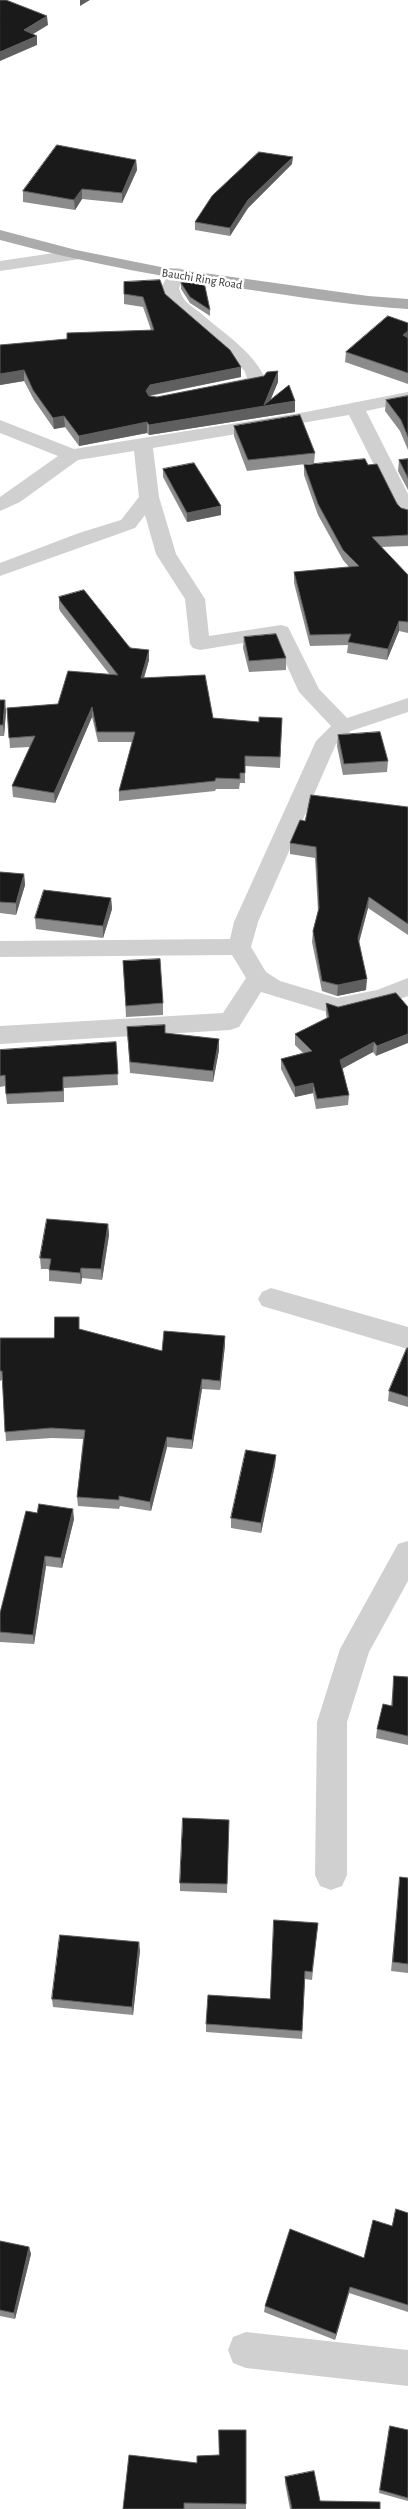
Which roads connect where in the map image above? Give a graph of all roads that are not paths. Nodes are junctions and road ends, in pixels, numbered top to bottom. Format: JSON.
{"nodes":[{"id":1,"x":0,"y":235,"type":"edge"},
{"id":2,"x":74,"y":255,"type":"junction"},
{"id":3,"x":0,"y":266,"type":"edge"},
{"id":4,"x":177,"y":273,"type":"junction"},
{"id":5,"x":408,"y":304,"type":"edge"},
{"id":6,"x":212,"y":391,"type":"edge"},
{"id":7,"x":408,"y":397,"type":"edge"},
{"id":8,"x":355,"y":408,"type":"junction"},
{"id":9,"x":0,"y":426,"type":"edge"},
{"id":10,"x":143,"y":444,"type":"junction"},
{"id":11,"x":72,"y":456,"type":"junction"},
{"id":12,"x":149,"y":497,"type":"junction"},
{"id":13,"x":0,"y":505,"type":"edge"},
{"id":14,"x":408,"y":513,"type":"edge"},
{"id":15,"x":4,"y":569,"type":"edge"},
{"id":16,"x":0,"y":586,"type":"edge"},
{"id":17,"x":408,"y":705,"type":"edge"},
{"id":18,"x":342,"y":726,"type":"junction"},
{"id":19,"x":238,"y":947,"type":"junction"},
{"id":20,"x":0,"y":949,"type":"edge"},
{"id":21,"x":258,"y":978,"type":"junction"},
{"id":22,"x":408,"y":986,"type":"edge"},
{"id":23,"x":0,"y":1035,"type":"edge"},
{"id":24,"x":271,"y":1299,"type":"dead end"},
{"id":25,"x":408,"y":1338,"type":"edge"},
{"id":26,"x":408,"y":1553,"type":"edge"},
{"id":27,"x":331,"y":1875,"type":"dead end"},
{"id":28,"x":246,"y":2350,"type":"dead end"},
{"id":29,"x":408,"y":2368,"type":"edge"}],
"edges":[{"from":1,"to":2,"type":"main road","name":"Bauchi Ring Road"},
{"from":2,"to":3,"type":"street"},
{"from":2,"to":4,"type":"main road","name":"Bauchi Ring Road"},
{"from":4,"to":5,"type":"main road","name":"Bauchi Ring Road"},
{"from":4,"to":6,"type":"street"},
{"from":7,"to":8,"type":"street"},
{"from":8,"to":10,"type":"street"},
{"from":8,"to":14,"type":"street"},
{"from":9,"to":11,"type":"street"},
{"from":10,"to":11,"type":"street"},
{"from":10,"to":12,"type":"street"},
{"from":11,"to":13,"type":"street"},
{"from":12,"to":15,"type":"street"},
{"from":12,"to":18,"type":"street"},
{"from":15,"to":16,"type":"street"},
{"from":17,"to":18,"type":"street"},
{"from":18,"to":19,"type":"street"},
{"from":19,"to":20,"type":"street"},
{"from":19,"to":21,"type":"street"},
{"from":21,"to":22,"type":"street"},
{"from":21,"to":23,"type":"street"},
{"from":24,"to":25,"type":"street"},
{"from":26,"to":27,"type":"street"},
{"from":28,"to":29,"type":"street"}]}
